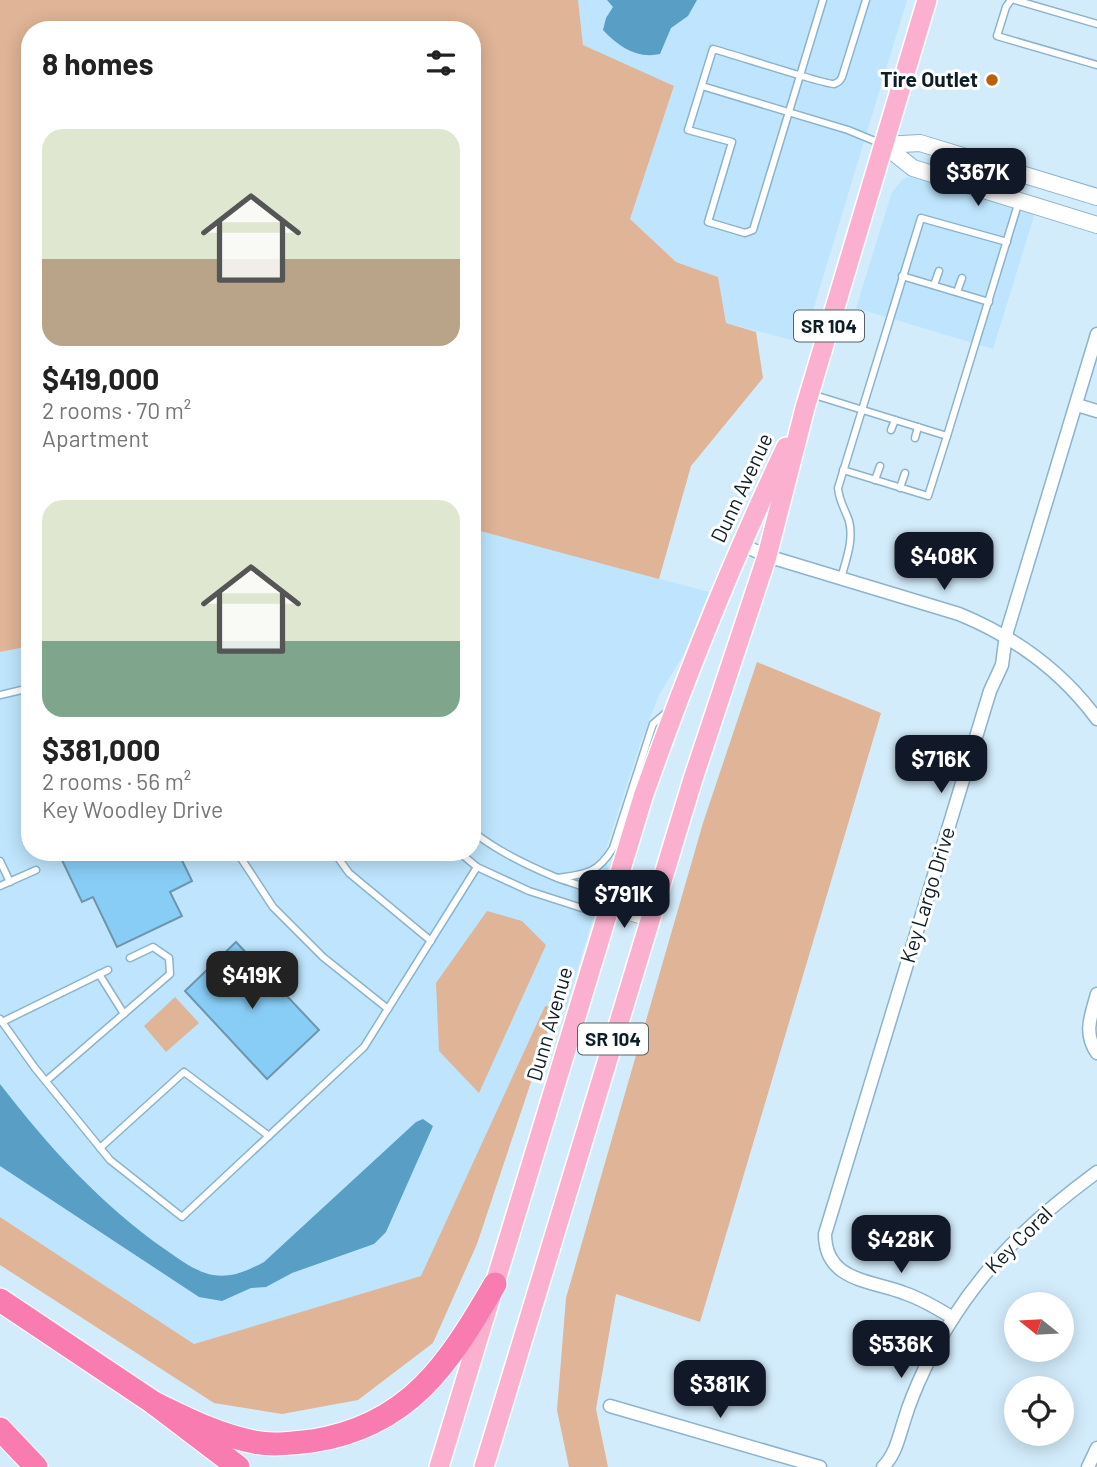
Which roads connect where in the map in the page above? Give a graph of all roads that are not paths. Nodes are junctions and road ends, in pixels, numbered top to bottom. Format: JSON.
{"nodes":[{"id":1,"x":823,"y":0,"type":"edge"},
{"id":2,"x":866,"y":0,"type":"edge"},
{"id":3,"x":927,"y":0,"type":"edge"},
{"id":4,"x":1013,"y":0,"type":"edge"},
{"id":5,"x":1097,"y":24,"type":"edge"},
{"id":6,"x":1097,"y":65,"type":"edge"},
{"id":7,"x":800,"y":75,"type":"junction"},
{"id":8,"x":702,"y":86,"type":"junction"},
{"id":9,"x":788,"y":112,"type":"junction"},
{"id":10,"x":884,"y":145,"type":"junction"},
{"id":11,"x":1097,"y":197,"type":"edge"},
{"id":12,"x":1019,"y":201,"type":"junction"},
{"id":13,"x":1097,"y":225,"type":"edge"},
{"id":14,"x":953,"y":227,"type":"junction"},
{"id":15,"x":976,"y":234,"type":"junction"},
{"id":16,"x":950,"y":236,"type":"dead end"},
{"id":17,"x":1007,"y":242,"type":"junction"},
{"id":18,"x":973,"y":244,"type":"dead end"},
{"id":19,"x":939,"y":271,"type":"dead end"},
{"id":20,"x":902,"y":276,"type":"junction"},
{"id":21,"x":962,"y":278,"type":"dead end"},
{"id":22,"x":934,"y":285,"type":"junction"},
{"id":23,"x":957,"y":292,"type":"junction"},
{"id":24,"x":989,"y":302,"type":"junction"},
{"id":25,"x":1097,"y":334,"type":"edge"},
{"id":26,"x":807,"y":401,"type":"junction"},
{"id":27,"x":1077,"y":405,"type":"junction"},
{"id":28,"x":862,"y":409,"type":"junction"},
{"id":29,"x":1097,"y":411,"type":"edge"},
{"id":30,"x":895,"y":420,"type":"junction"},
{"id":31,"x":918,"y":427,"type":"junction"},
{"id":32,"x":891,"y":430,"type":"dead end"},
{"id":33,"x":947,"y":436,"type":"junction"},
{"id":34,"x":915,"y":438,"type":"dead end"},
{"id":35,"x":880,"y":466,"type":"dead end"},
{"id":36,"x":843,"y":470,"type":"junction"},
{"id":37,"x":905,"y":472,"type":"dead end"},
{"id":38,"x":875,"y":480,"type":"junction"},
{"id":39,"x":900,"y":488,"type":"junction"},
{"id":40,"x":740,"y":544,"type":"junction"},
{"id":41,"x":768,"y":555,"type":"junction"},
{"id":42,"x":841,"y":578,"type":"junction"},
{"id":43,"x":1006,"y":635,"type":"junction"},
{"id":44,"x":21,"y":690,"type":"edge"},
{"id":45,"x":0,"y":695,"type":"edge"},
{"id":46,"x":676,"y":704,"type":"junction"},
{"id":47,"x":1097,"y":719,"type":"edge"},
{"id":48,"x":481,"y":839,"type":"edge"},
{"id":49,"x":243,"y":861,"type":"edge"},
{"id":50,"x":340,"y":861,"type":"edge"},
{"id":51,"x":470,"y":861,"type":"edge"},
{"id":52,"x":0,"y":862,"type":"edge"},
{"id":53,"x":477,"y":867,"type":"junction"},
{"id":54,"x":36,"y":870,"type":"dead end"},
{"id":55,"x":558,"y":878,"type":"junction"},
{"id":56,"x":10,"y":882,"type":"junction"},
{"id":57,"x":0,"y":886,"type":"edge"},
{"id":58,"x":609,"y":905,"type":"junction"},
{"id":59,"x":650,"y":917,"type":"junction"},
{"id":60,"x":431,"y":941,"type":"junction"},
{"id":61,"x":130,"y":958,"type":"dead end"},
{"id":62,"x":108,"y":970,"type":"dead end"},
{"id":63,"x":99,"y":974,"type":"junction"},
{"id":64,"x":1097,"y":994,"type":"edge"},
{"id":65,"x":388,"y":1009,"type":"junction"},
{"id":66,"x":124,"y":1014,"type":"junction"},
{"id":67,"x":1,"y":1020,"type":"edge"},
{"id":68,"x":1097,"y":1053,"type":"edge"},
{"id":69,"x":46,"y":1081,"type":"junction"},
{"id":70,"x":269,"y":1136,"type":"junction"},
{"id":71,"x":100,"y":1148,"type":"junction"},
{"id":72,"x":1097,"y":1172,"type":"edge"},
{"id":73,"x":495,"y":1284,"type":"junction"},
{"id":74,"x":0,"y":1300,"type":"edge"},
{"id":75,"x":953,"y":1318,"type":"junction"},
{"id":76,"x":155,"y":1403,"type":"junction"},
{"id":77,"x":610,"y":1406,"type":"dead end"},
{"id":78,"x":0,"y":1429,"type":"edge"},
{"id":79,"x":1097,"y":1448,"type":"edge"},
{"id":80,"x":36,"y":1467,"type":"edge"},
{"id":81,"x":238,"y":1467,"type":"edge"},
{"id":82,"x":439,"y":1467,"type":"edge"},
{"id":83,"x":484,"y":1467,"type":"edge"},
{"id":84,"x":820,"y":1467,"type":"edge"},
{"id":85,"x":883,"y":1467,"type":"edge"},
{"id":86,"x":1088,"y":1467,"type":"edge"}],
"edges":[{"from":1,"to":7,"type":"lane"},
{"from":2,"to":7,"type":"lane"},
{"from":3,"to":10,"type":"main road","name":"Dunn Avenue","number":"SR 104"},
{"from":4,"to":5,"type":"lane"},
{"from":4,"to":6,"type":"lane"},
{"from":7,"to":8,"type":"lane"},
{"from":7,"to":9,"type":"lane"},
{"from":8,"to":9,"type":"lane"},
{"from":8,"to":9,"type":"lane"},
{"from":9,"to":10,"type":"lane"},
{"from":10,"to":11,"type":"street"},
{"from":10,"to":12,"type":"street"},
{"from":10,"to":26,"type":"main road","name":"Dunn Avenue","number":"SR 104"},
{"from":12,"to":13,"type":"street"},
{"from":12,"to":17,"type":"lane"},
{"from":14,"to":15,"type":"lane"},
{"from":14,"to":16,"type":"lane"},
{"from":14,"to":20,"type":"lane"},
{"from":15,"to":17,"type":"lane"},
{"from":15,"to":18,"type":"lane"},
{"from":17,"to":24,"type":"lane"},
{"from":19,"to":22,"type":"lane"},
{"from":20,"to":22,"type":"lane"},
{"from":20,"to":28,"type":"lane"},
{"from":21,"to":23,"type":"lane"},
{"from":22,"to":23,"type":"lane"},
{"from":23,"to":24,"type":"lane"},
{"from":24,"to":33,"type":"lane"},
{"from":25,"to":27,"type":"street","name":"Key Largo Drive"},
{"from":26,"to":28,"type":"lane"},
{"from":26,"to":40,"type":"main road","name":"Dunn Avenue","number":"SR 104"},
{"from":26,"to":41,"type":"main road","name":"Dunn Avenue","number":"SR 104"},
{"from":27,"to":29,"type":"street"},
{"from":27,"to":43,"type":"street","name":"Key Largo Drive"},
{"from":28,"to":30,"type":"lane"},
{"from":28,"to":36,"type":"lane"},
{"from":30,"to":31,"type":"lane"},
{"from":30,"to":32,"type":"lane"},
{"from":31,"to":33,"type":"lane"},
{"from":31,"to":34,"type":"lane"},
{"from":33,"to":39,"type":"lane"},
{"from":35,"to":38,"type":"lane"},
{"from":36,"to":38,"type":"lane"},
{"from":36,"to":42,"type":"lane"},
{"from":37,"to":39,"type":"lane"},
{"from":38,"to":39,"type":"lane"},
{"from":40,"to":41,"type":"street"},
{"from":40,"to":46,"type":"main road","name":"Dunn Avenue","number":"SR 104"},
{"from":41,"to":42,"type":"street"},
{"from":41,"to":59,"type":"main road","name":"Dunn Avenue","number":"SR 104"},
{"from":42,"to":43,"type":"street"},
{"from":43,"to":47,"type":"street"},
{"from":43,"to":75,"type":"street","name":"Key Largo Drive"},
{"from":44,"to":45,"type":"lane"},
{"from":46,"to":55,"type":"lane"},
{"from":46,"to":58,"type":"main road","name":"Dunn Avenue","number":"SR 104"},
{"from":48,"to":55,"type":"lane"},
{"from":49,"to":65,"type":"lane"},
{"from":50,"to":60,"type":"lane"},
{"from":51,"to":53,"type":"lane"},
{"from":52,"to":56,"type":"lane"},
{"from":53,"to":58,"type":"lane"},
{"from":53,"to":60,"type":"lane"},
{"from":54,"to":56,"type":"lane"},
{"from":55,"to":58,"type":"lane"},
{"from":56,"to":57,"type":"lane"},
{"from":58,"to":59,"type":"main road"},
{"from":58,"to":73,"type":"main road","name":"Dunn Avenue","number":"SR 104"},
{"from":59,"to":83,"type":"main road","name":"Dunn Avenue","number":"SR 104"},
{"from":60,"to":65,"type":"lane"},
{"from":61,"to":66,"type":"lane"},
{"from":62,"to":63,"type":"lane"},
{"from":63,"to":66,"type":"lane"},
{"from":63,"to":67,"type":"lane"},
{"from":64,"to":68,"type":"street"},
{"from":65,"to":70,"type":"lane"},
{"from":66,"to":69,"type":"lane"},
{"from":67,"to":69,"type":"lane"},
{"from":69,"to":71,"type":"lane"},
{"from":70,"to":71,"type":"lane"},
{"from":70,"to":71,"type":"lane"},
{"from":72,"to":75,"type":"street","name":"Key Coral"},
{"from":73,"to":76,"type":"highway"},
{"from":73,"to":82,"type":"main road","name":"Dunn Avenue","number":"SR 104"},
{"from":74,"to":76,"type":"highway"},
{"from":75,"to":85,"type":"street","name":"Key Coral"},
{"from":76,"to":81,"type":"highway"},
{"from":77,"to":84,"type":"street"},
{"from":78,"to":80,"type":"highway"},
{"from":79,"to":86,"type":"street"}]}
